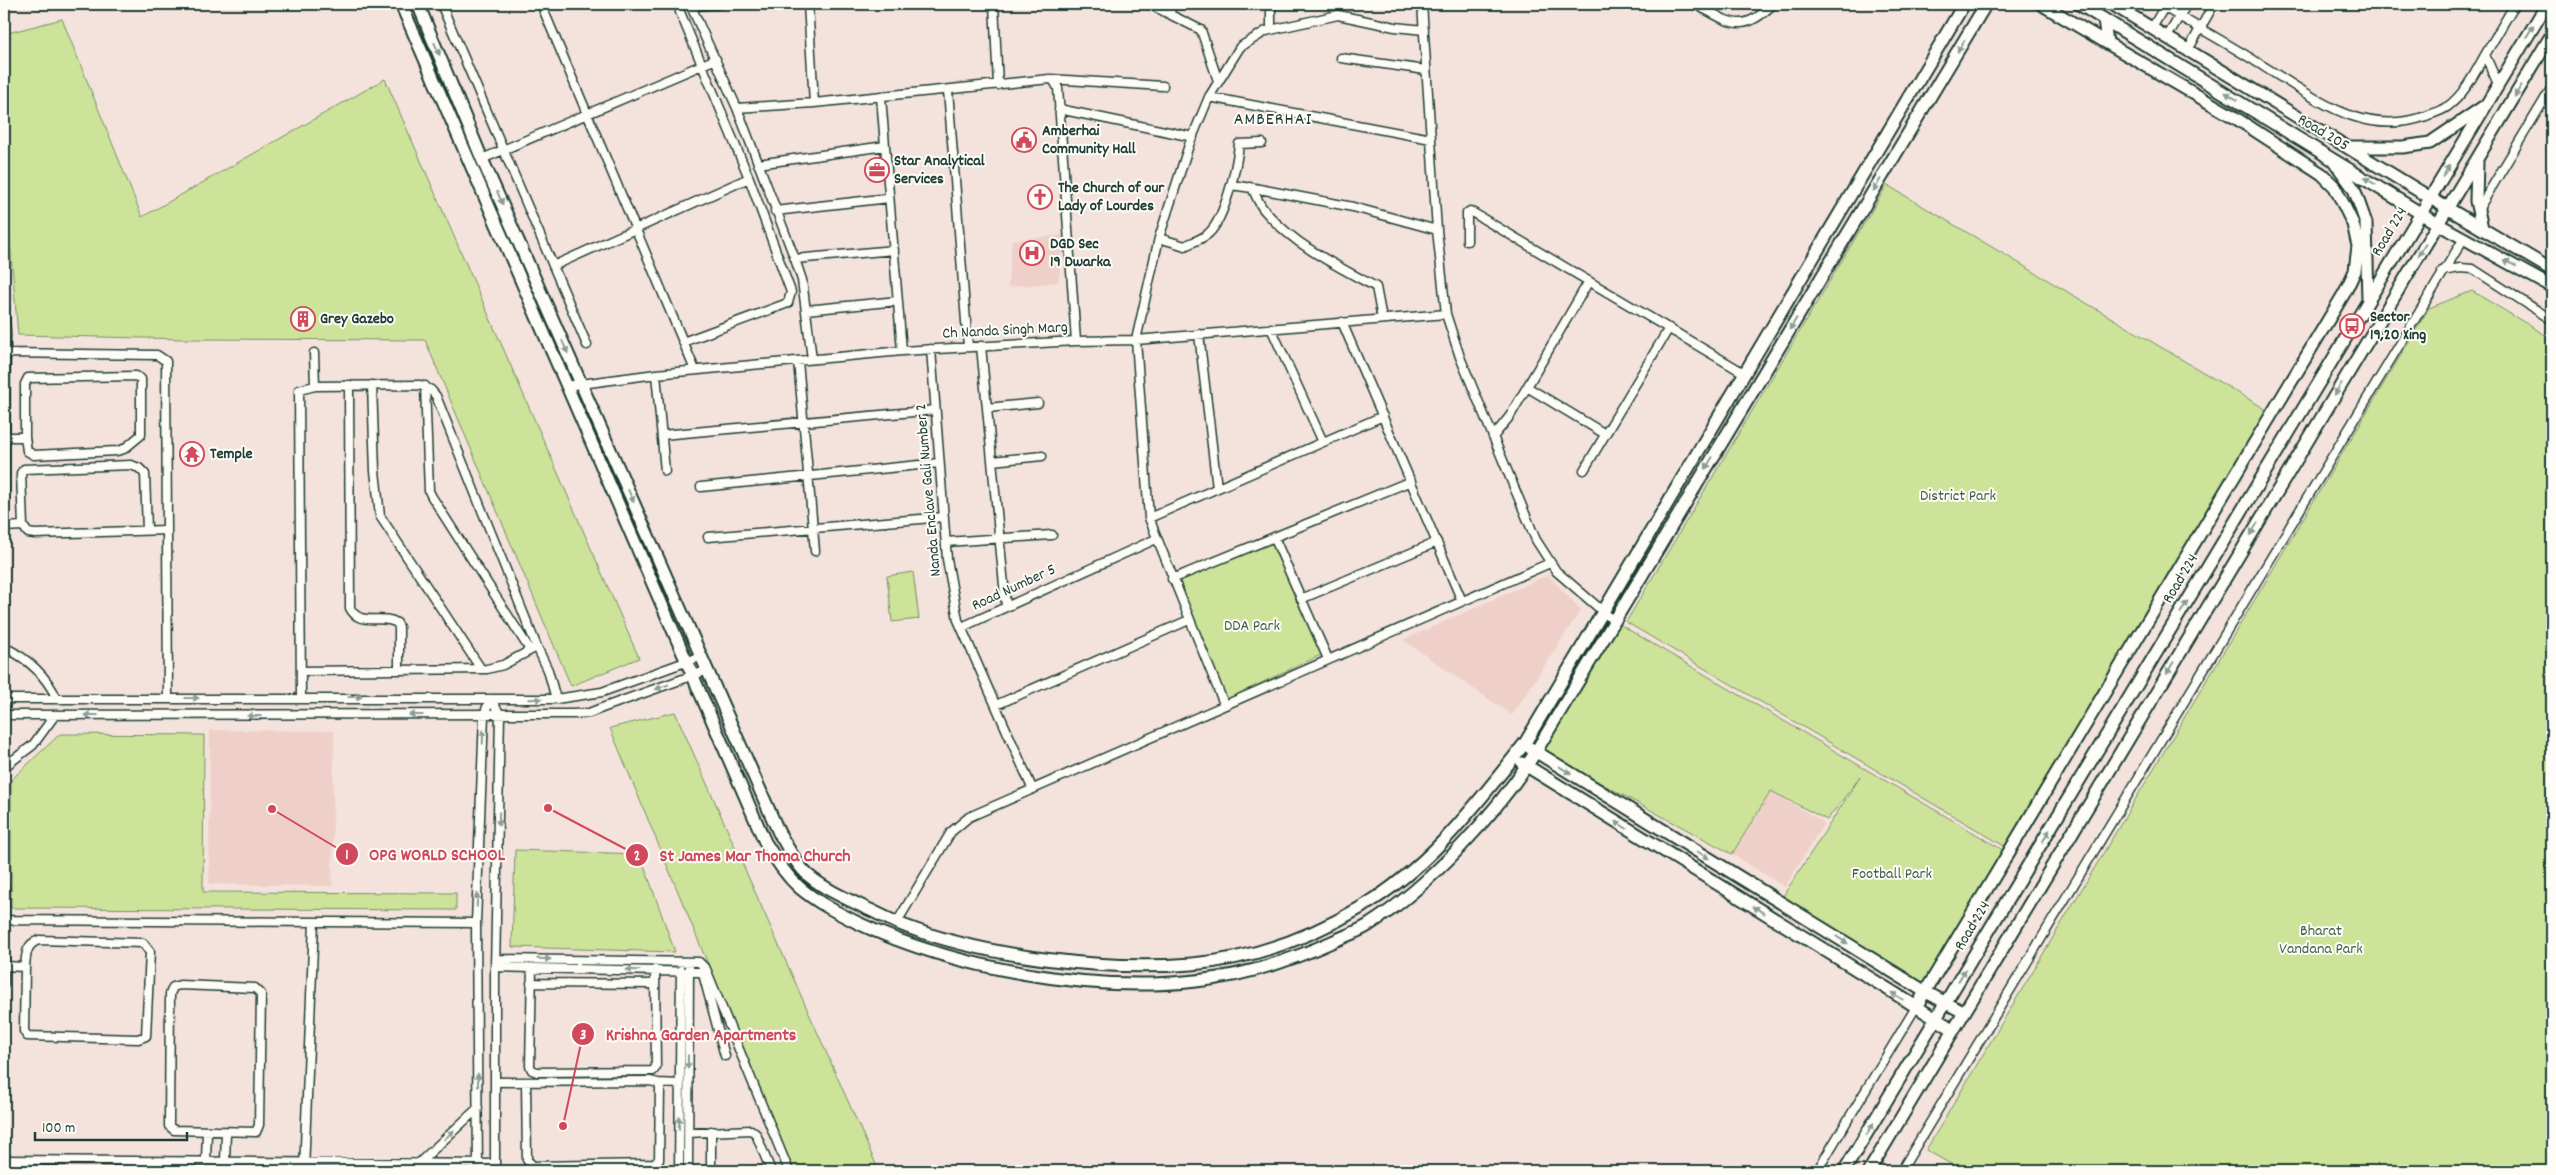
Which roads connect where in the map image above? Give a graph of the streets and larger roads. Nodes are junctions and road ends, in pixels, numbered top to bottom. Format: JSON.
{"nodes":[{"id":1,"x":401,"y":4,"type":"edge"},
{"id":2,"x":418,"y":4,"type":"edge"},
{"id":3,"x":441,"y":4,"type":"edge"},
{"id":4,"x":541,"y":4,"type":"edge"},
{"id":5,"x":719,"y":4,"type":"edge"},
{"id":6,"x":808,"y":4,"type":"edge"},
{"id":7,"x":994,"y":4,"type":"edge"},
{"id":8,"x":1001,"y":4,"type":"edge"},
{"id":9,"x":1150,"y":4,"type":"edge"},
{"id":10,"x":1172,"y":4,"type":"edge"},
{"id":11,"x":1271,"y":4,"type":"edge"},
{"id":12,"x":1422,"y":4,"type":"edge"},
{"id":13,"x":1695,"y":4,"type":"edge"},
{"id":14,"x":1773,"y":4,"type":"edge"},
{"id":15,"x":1964,"y":4,"type":"edge"},
{"id":16,"x":1986,"y":4,"type":"edge"},
{"id":17,"x":2041,"y":4,"type":"edge"},
{"id":18,"x":2079,"y":4,"type":"edge"},
{"id":19,"x":2112,"y":4,"type":"edge"},
{"id":20,"x":2187,"y":4,"type":"edge"},
{"id":21,"x":2214,"y":4,"type":"edge"},
{"id":22,"x":2514,"y":4,"type":"edge"},
{"id":23,"x":2547,"y":4,"type":"edge"},
{"id":24,"x":691,"y":5,"type":"edge"},
{"id":25,"x":2163,"y":5,"type":"edge"},
{"id":26,"x":680,"y":12,"type":"dead end"},
{"id":27,"x":994,"y":13,"type":"junction"},
{"id":28,"x":1170,"y":14,"type":"junction"},
{"id":29,"x":2180,"y":15,"type":"junction"},
{"id":30,"x":2104,"y":19,"type":"junction"},
{"id":31,"x":2200,"y":27,"type":"junction"},
{"id":32,"x":2152,"y":28,"type":"junction"},
{"id":33,"x":1271,"y":30,"type":"junction"},
{"id":34,"x":1424,"y":30,"type":"junction"},
{"id":35,"x":2552,"y":34,"type":"edge"},
{"id":36,"x":2167,"y":37,"type":"junction"},
{"id":37,"x":2107,"y":44,"type":"junction"},
{"id":38,"x":2188,"y":50,"type":"junction"},
{"id":39,"x":2485,"y":55,"type":"junction"},
{"id":40,"x":1341,"y":58,"type":"dead end"},
{"id":41,"x":716,"y":59,"type":"junction"},
{"id":42,"x":701,"y":66,"type":"junction"},
{"id":43,"x":1426,"y":70,"type":"junction"},
{"id":44,"x":1050,"y":79,"type":"junction"},
{"id":45,"x":1218,"y":81,"type":"junction"},
{"id":46,"x":998,"y":84,"type":"junction"},
{"id":47,"x":2498,"y":84,"type":"junction"},
{"id":48,"x":1163,"y":86,"type":"dead end"},
{"id":49,"x":2552,"y":87,"type":"edge"},
{"id":50,"x":948,"y":90,"type":"junction"},
{"id":51,"x":881,"y":97,"type":"junction"},
{"id":52,"x":1209,"y":97,"type":"junction"},
{"id":53,"x":814,"y":104,"type":"junction"},
{"id":54,"x":2487,"y":104,"type":"junction"},
{"id":55,"x":737,"y":108,"type":"junction"},
{"id":56,"x":1059,"y":109,"type":"junction"},
{"id":57,"x":464,"y":113,"type":"junction"},
{"id":58,"x":587,"y":114,"type":"junction"},
{"id":59,"x":450,"y":118,"type":"junction"},
{"id":60,"x":1193,"y":136,"type":"junction"},
{"id":61,"x":1430,"y":139,"type":"junction"},
{"id":62,"x":1262,"y":143,"type":"dead end"},
{"id":63,"x":885,"y":146,"type":"junction"},
{"id":64,"x":2349,"y":147,"type":"junction"},
{"id":65,"x":504,"y":150,"type":"junction"},
{"id":66,"x":2330,"y":156,"type":"junction"},
{"id":67,"x":2478,"y":158,"type":"junction"},
{"id":68,"x":482,"y":159,"type":"junction"},
{"id":69,"x":758,"y":164,"type":"junction"},
{"id":70,"x":749,"y":178,"type":"junction"},
{"id":71,"x":1231,"y":185,"type":"junction"},
{"id":72,"x":1247,"y":187,"type":"junction"},
{"id":73,"x":889,"y":198,"type":"junction"},
{"id":74,"x":2430,"y":198,"type":"junction"},
{"id":75,"x":2447,"y":208,"type":"junction"},
{"id":76,"x":2478,"y":210,"type":"junction"},
{"id":77,"x":775,"y":211,"type":"junction"},
{"id":78,"x":2420,"y":212,"type":"junction"},
{"id":79,"x":2438,"y":224,"type":"junction"},
{"id":80,"x":635,"y":228,"type":"junction"},
{"id":81,"x":2482,"y":228,"type":"junction"},
{"id":82,"x":1437,"y":230,"type":"junction"},
{"id":83,"x":1159,"y":238,"type":"junction"},
{"id":84,"x":2464,"y":238,"type":"junction"},
{"id":85,"x":1467,"y":241,"type":"dead end"},
{"id":86,"x":894,"y":250,"type":"junction"},
{"id":87,"x":795,"y":259,"type":"junction"},
{"id":88,"x":553,"y":266,"type":"junction"},
{"id":89,"x":2552,"y":270,"type":"edge"},
{"id":90,"x":2442,"y":271,"type":"junction"},
{"id":91,"x":1589,"y":281,"type":"junction"},
{"id":92,"x":2552,"y":287,"type":"edge"},
{"id":93,"x":2368,"y":300,"type":"junction"},
{"id":94,"x":898,"y":301,"type":"junction"},
{"id":95,"x":4,"y":308,"type":"edge"},
{"id":96,"x":806,"y":310,"type":"junction"},
{"id":97,"x":1446,"y":314,"type":"junction"},
{"id":98,"x":1382,"y":319,"type":"junction"},
{"id":99,"x":2552,"y":320,"type":"edge"},
{"id":100,"x":1342,"y":322,"type":"junction"},
{"id":101,"x":1271,"y":328,"type":"junction"},
{"id":102,"x":1669,"y":328,"type":"junction"},
{"id":103,"x":1199,"y":334,"type":"junction"},
{"id":104,"x":1136,"y":340,"type":"junction"},
{"id":105,"x":1076,"y":341,"type":"junction"},
{"id":106,"x":683,"y":342,"type":"junction"},
{"id":107,"x":587,"y":345,"type":"dead end"},
{"id":108,"x":981,"y":346,"type":"junction"},
{"id":109,"x":968,"y":347,"type":"junction"},
{"id":110,"x":930,"y":349,"type":"junction"},
{"id":111,"x":902,"y":351,"type":"junction"},
{"id":112,"x":5,"y":353,"type":"junction"},
{"id":113,"x":314,"y":354,"type":"dead end"},
{"id":114,"x":812,"y":359,"type":"junction"},
{"id":115,"x":798,"y":361,"type":"junction"},
{"id":116,"x":696,"y":370,"type":"junction"},
{"id":117,"x":1744,"y":373,"type":"junction"},
{"id":118,"x":656,"y":374,"type":"junction"},
{"id":119,"x":581,"y":383,"type":"junction"},
{"id":120,"x":349,"y":385,"type":"junction"},
{"id":121,"x":372,"y":385,"type":"junction"},
{"id":122,"x":315,"y":386,"type":"junction"},
{"id":123,"x":425,"y":386,"type":"junction"},
{"id":124,"x":566,"y":386,"type":"junction"},
{"id":125,"x":1527,"y":387,"type":"junction"},
{"id":126,"x":1038,"y":403,"type":"dead end"},
{"id":127,"x":987,"y":408,"type":"junction"},
{"id":128,"x":935,"y":410,"type":"junction"},
{"id":129,"x":1383,"y":416,"type":"junction"},
{"id":130,"x":804,"y":422,"type":"junction"},
{"id":131,"x":1605,"y":434,"type":"junction"},
{"id":132,"x":662,"y":435,"type":"junction"},
{"id":133,"x":5,"y":436,"type":"junction"},
{"id":134,"x":26,"y":437,"type":"junction"},
{"id":135,"x":1493,"y":437,"type":"junction"},
{"id":136,"x":1323,"y":442,"type":"junction"},
{"id":137,"x":1042,"y":456,"type":"dead end"},
{"id":138,"x":992,"y":460,"type":"junction"},
{"id":139,"x":939,"y":463,"type":"junction"},
{"id":140,"x":1584,"y":470,"type":"dead end"},
{"id":141,"x":665,"y":471,"type":"dead end"},
{"id":142,"x":808,"y":476,"type":"junction"},
{"id":143,"x":1411,"y":481,"type":"junction"},
{"id":144,"x":701,"y":487,"type":"dead end"},
{"id":145,"x":1217,"y":488,"type":"junction"},
{"id":146,"x":4,"y":504,"type":"edge"},
{"id":147,"x":944,"y":517,"type":"junction"},
{"id":148,"x":1149,"y":518,"type":"junction"},
{"id":149,"x":23,"y":526,"type":"junction"},
{"id":150,"x":4,"y":527,"type":"edge"},
{"id":151,"x":813,"y":528,"type":"junction"},
{"id":152,"x":147,"y":530,"type":"junction"},
{"id":153,"x":168,"y":530,"type":"junction"},
{"id":154,"x":1052,"y":535,"type":"dead end"},
{"id":155,"x":1274,"y":537,"type":"junction"},
{"id":156,"x":708,"y":538,"type":"dead end"},
{"id":157,"x":999,"y":538,"type":"junction"},
{"id":158,"x":1156,"y":539,"type":"junction"},
{"id":159,"x":946,"y":542,"type":"junction"},
{"id":160,"x":1437,"y":542,"type":"junction"},
{"id":161,"x":815,"y":551,"type":"dead end"},
{"id":162,"x":1550,"y":562,"type":"junction"},
{"id":163,"x":1172,"y":579,"type":"junction"},
{"id":164,"x":1302,"y":599,"type":"junction"},
{"id":165,"x":1462,"y":601,"type":"junction"},
{"id":166,"x":1006,"y":606,"type":"junction"},
{"id":167,"x":1602,"y":611,"type":"junction"},
{"id":168,"x":1190,"y":620,"type":"junction"},
{"id":169,"x":1614,"y":621,"type":"junction"},
{"id":170,"x":962,"y":627,"type":"junction"},
{"id":171,"x":4,"y":647,"type":"edge"},
{"id":172,"x":533,"y":648,"type":"junction"},
{"id":173,"x":702,"y":656,"type":"junction"},
{"id":174,"x":1328,"y":659,"type":"junction"},
{"id":175,"x":686,"y":662,"type":"junction"},
{"id":176,"x":399,"y":669,"type":"junction"},
{"id":177,"x":480,"y":669,"type":"junction"},
{"id":178,"x":708,"y":670,"type":"junction"},
{"id":179,"x":301,"y":671,"type":"junction"},
{"id":180,"x":693,"y":676,"type":"junction"},
{"id":181,"x":301,"y":697,"type":"junction"},
{"id":182,"x":57,"y":698,"type":"junction"},
{"id":183,"x":168,"y":698,"type":"junction"},
{"id":184,"x":556,"y":698,"type":"junction"},
{"id":185,"x":4,"y":699,"type":"edge"},
{"id":186,"x":490,"y":699,"type":"junction"},
{"id":187,"x":1224,"y":704,"type":"junction"},
{"id":188,"x":996,"y":705,"type":"junction"},
{"id":189,"x":500,"y":714,"type":"junction"},
{"id":190,"x":4,"y":715,"type":"edge"},
{"id":191,"x":55,"y":715,"type":"junction"},
{"id":192,"x":484,"y":715,"type":"junction"},
{"id":193,"x":1525,"y":743,"type":"junction"},
{"id":194,"x":1535,"y":752,"type":"junction"},
{"id":195,"x":1513,"y":757,"type":"junction"},
{"id":196,"x":1526,"y":766,"type":"junction"},
{"id":197,"x":4,"y":767,"type":"edge"},
{"id":198,"x":1032,"y":788,"type":"junction"},
{"id":199,"x":4,"y":887,"type":"edge"},
{"id":200,"x":5,"y":920,"type":"edge"},
{"id":201,"x":314,"y":922,"type":"junction"},
{"id":202,"x":897,"y":922,"type":"junction"},
{"id":203,"x":476,"y":923,"type":"junction"},
{"id":204,"x":926,"y":932,"type":"junction"},
{"id":205,"x":922,"y":948,"type":"junction"},
{"id":206,"x":4,"y":961,"type":"edge"},
{"id":207,"x":690,"y":961,"type":"junction"},
{"id":208,"x":495,"y":963,"type":"junction"},
{"id":209,"x":4,"y":966,"type":"edge"},
{"id":210,"x":25,"y":967,"type":"junction"},
{"id":211,"x":532,"y":968,"type":"junction"},
{"id":212,"x":655,"y":970,"type":"junction"},
{"id":213,"x":685,"y":971,"type":"junction"},
{"id":214,"x":4,"y":983,"type":"edge"},
{"id":215,"x":532,"y":984,"type":"junction"},
{"id":216,"x":655,"y":984,"type":"junction"},
{"id":217,"x":1924,"y":991,"type":"junction"},
{"id":218,"x":1945,"y":1004,"type":"junction"},
{"id":219,"x":1916,"y":1007,"type":"junction"},
{"id":220,"x":1963,"y":1012,"type":"junction"},
{"id":221,"x":1936,"y":1020,"type":"junction"},
{"id":222,"x":1954,"y":1030,"type":"junction"},
{"id":223,"x":725,"y":1056,"type":"dead end"},
{"id":224,"x":495,"y":1082,"type":"junction"},
{"id":225,"x":526,"y":1082,"type":"junction"},
{"id":226,"x":658,"y":1083,"type":"junction"},
{"id":227,"x":680,"y":1084,"type":"junction"},
{"id":228,"x":478,"y":1108,"type":"junction"},
{"id":229,"x":207,"y":1132,"type":"junction"},
{"id":230,"x":710,"y":1132,"type":"junction"},
{"id":231,"x":226,"y":1133,"type":"junction"},
{"id":232,"x":688,"y":1133,"type":"junction"},
{"id":233,"x":4,"y":1160,"type":"edge"},
{"id":234,"x":206,"y":1160,"type":"junction"},
{"id":235,"x":225,"y":1161,"type":"junction"},
{"id":236,"x":304,"y":1161,"type":"junction"},
{"id":237,"x":419,"y":1163,"type":"junction"},
{"id":238,"x":478,"y":1167,"type":"edge"},
{"id":239,"x":494,"y":1168,"type":"edge"},
{"id":240,"x":304,"y":1171,"type":"edge"},
{"id":241,"x":679,"y":1171,"type":"edge"},
{"id":242,"x":688,"y":1171,"type":"edge"},
{"id":243,"x":711,"y":1171,"type":"edge"},
{"id":244,"x":771,"y":1171,"type":"edge"},
{"id":245,"x":789,"y":1171,"type":"edge"},
{"id":246,"x":1817,"y":1171,"type":"edge"},
{"id":247,"x":1844,"y":1171,"type":"edge"},
{"id":248,"x":1869,"y":1171,"type":"edge"},
{"id":249,"x":1901,"y":1171,"type":"edge"}],
"edges":[{"from":1,"to":59,"type":"street"},
{"from":2,"to":57,"type":"street","one_way":true},
{"from":3,"to":65,"type":"street"},
{"from":4,"to":58,"type":"street"},
{"from":5,"to":24,"type":"street"},
{"from":6,"to":53,"type":"street"},
{"from":7,"to":27,"type":"street"},
{"from":8,"to":27,"type":"street"},
{"from":9,"to":28,"type":"street"},
{"from":10,"to":28,"type":"street"},
{"from":11,"to":33,"type":"street"},
{"from":12,"to":34,"type":"street"},
{"from":13,"to":14,"type":"street"},
{"from":15,"to":117,"type":"street"},
{"from":16,"to":169,"type":"street","one_way":true},
{"from":17,"to":37,"type":"street"},
{"from":18,"to":30,"type":"street","name":"Road 205"},
{"from":19,"to":32,"type":"street","name":"Road 205"},
{"from":20,"to":29,"type":"street"},
{"from":21,"to":31,"type":"street"},
{"from":22,"to":39,"type":"street"},
{"from":47,"to":23,"type":"street","name":"Road 224","one_way":true},
{"from":24,"to":41,"type":"street"},
{"from":25,"to":29,"type":"street"},
{"from":25,"to":32,"type":"street"},
{"from":26,"to":42,"type":"street"},
{"from":27,"to":46,"type":"street"},
{"from":28,"to":45,"type":"street"},
{"from":29,"to":31,"type":"street"},
{"from":29,"to":36,"type":"street"},
{"from":30,"to":37,"type":"street"},
{"from":66,"to":30,"type":"street","name":"Road 205","one_way":true},
{"from":31,"to":38,"type":"street"},
{"from":31,"to":39,"type":"street"},
{"from":32,"to":36,"type":"street","name":"Road 205"},
{"from":33,"to":34,"type":"street"},
{"from":33,"to":45,"type":"street"},
{"from":34,"to":43,"type":"street"},
{"from":35,"to":67,"type":"street","one_way":true},
{"from":36,"to":38,"type":"street","name":"Road 205"},
{"from":37,"to":217,"type":"street"},
{"from":38,"to":64,"type":"street","name":"Road 205"},
{"from":39,"to":47,"type":"street"},
{"from":40,"to":43,"type":"street"},
{"from":41,"to":42,"type":"street"},
{"from":41,"to":55,"type":"street"},
{"from":42,"to":58,"type":"street"},
{"from":42,"to":70,"type":"street"},
{"from":43,"to":61,"type":"street"},
{"from":44,"to":46,"type":"street"},
{"from":44,"to":48,"type":"street"},
{"from":44,"to":56,"type":"street"},
{"from":45,"to":52,"type":"street"},
{"from":46,"to":50,"type":"street"},
{"from":47,"to":54,"type":"street","name":"Road 224"},
{"from":49,"to":76,"type":"street"},
{"from":50,"to":51,"type":"street"},
{"from":50,"to":109,"type":"street"},
{"from":51,"to":53,"type":"street"},
{"from":51,"to":63,"type":"street"},
{"from":52,"to":60,"type":"street"},
{"from":52,"to":61,"type":"street"},
{"from":53,"to":55,"type":"street"},
{"from":54,"to":64,"type":"street"},
{"from":74,"to":54,"type":"street","name":"Road 224","one_way":true},
{"from":55,"to":69,"type":"street"},
{"from":56,"to":60,"type":"street"},
{"from":56,"to":105,"type":"street"},
{"from":57,"to":59,"type":"street"},
{"from":57,"to":68,"type":"street"},
{"from":58,"to":65,"type":"street"},
{"from":58,"to":80,"type":"street"},
{"from":59,"to":124,"type":"street"},
{"from":60,"to":83,"type":"street"},
{"from":61,"to":82,"type":"street"},
{"from":62,"to":71,"type":"street"},
{"from":63,"to":69,"type":"street"},
{"from":63,"to":73,"type":"street"},
{"from":64,"to":74,"type":"street","name":"Road 205"},
{"from":65,"to":68,"type":"street"},
{"from":65,"to":88,"type":"street"},
{"from":78,"to":66,"type":"street","name":"Road 205","one_way":true},
{"from":66,"to":93,"type":"street"},
{"from":67,"to":75,"type":"street"},
{"from":67,"to":76,"type":"street"},
{"from":68,"to":119,"type":"street","one_way":true},
{"from":69,"to":77,"type":"street"},
{"from":70,"to":80,"type":"street"},
{"from":70,"to":106,"type":"street"},
{"from":71,"to":72,"type":"street"},
{"from":71,"to":83,"type":"street"},
{"from":72,"to":82,"type":"street"},
{"from":72,"to":98,"type":"street"},
{"from":73,"to":77,"type":"street"},
{"from":73,"to":86,"type":"street"},
{"from":74,"to":75,"type":"street","name":"Road 205"},
{"from":74,"to":78,"type":"street","name":"Road 224"},
{"from":75,"to":79,"type":"street"},
{"from":75,"to":81,"type":"street","name":"Road 205"},
{"from":76,"to":81,"type":"street"},
{"from":77,"to":87,"type":"street"},
{"from":78,"to":79,"type":"street","name":"Road 205"},
{"from":78,"to":93,"type":"street","name":"Road 224"},
{"from":79,"to":84,"type":"street","name":"Road 205"},
{"from":79,"to":220,"type":"street","one_way":true},
{"from":80,"to":88,"type":"street"},
{"from":80,"to":106,"type":"street"},
{"from":81,"to":89,"type":"street","name":"Road 205"},
{"from":82,"to":97,"type":"street"},
{"from":83,"to":104,"type":"street"},
{"from":84,"to":90,"type":"street"},
{"from":92,"to":84,"type":"street","name":"Road 205","one_way":true},
{"from":85,"to":91,"type":"street"},
{"from":86,"to":87,"type":"street"},
{"from":86,"to":94,"type":"street"},
{"from":87,"to":96,"type":"street"},
{"from":88,"to":107,"type":"street"},
{"from":90,"to":99,"type":"street"},
{"from":90,"to":249,"type":"street"},
{"from":91,"to":102,"type":"street"},
{"from":91,"to":125,"type":"street"},
{"from":218,"to":93,"type":"street","name":"Road 224","one_way":true},
{"from":94,"to":96,"type":"street"},
{"from":94,"to":111,"type":"street"},
{"from":95,"to":112,"type":"street"},
{"from":96,"to":114,"type":"street"},
{"from":97,"to":98,"type":"street","name":"Ch Nanda Singh Marg"},
{"from":97,"to":135,"type":"street"},
{"from":98,"to":100,"type":"street","name":"Ch Nanda Singh Marg"},
{"from":100,"to":101,"type":"street","name":"Ch Nanda Singh Marg"},
{"from":100,"to":129,"type":"street"},
{"from":101,"to":103,"type":"street","name":"Ch Nanda Singh Marg"},
{"from":101,"to":136,"type":"street"},
{"from":102,"to":117,"type":"street"},
{"from":102,"to":131,"type":"street"},
{"from":103,"to":104,"type":"street","name":"Ch Nanda Singh Marg"},
{"from":103,"to":145,"type":"street"},
{"from":104,"to":105,"type":"street","name":"Ch Nanda Singh Marg"},
{"from":104,"to":148,"type":"street"},
{"from":105,"to":108,"type":"street","name":"Ch Nanda Singh Marg"},
{"from":106,"to":116,"type":"street"},
{"from":108,"to":109,"type":"street","name":"Ch Nanda Singh Marg"},
{"from":108,"to":127,"type":"street"},
{"from":109,"to":110,"type":"street","name":"Ch Nanda Singh Marg"},
{"from":110,"to":111,"type":"street","name":"Ch Nanda Singh Marg"},
{"from":110,"to":128,"type":"street","name":"Nanda Enclave Gali Number 2"},
{"from":111,"to":114,"type":"street","name":"Ch Nanda Singh Marg"},
{"from":112,"to":133,"type":"street"},
{"from":112,"to":153,"type":"street"},
{"from":113,"to":122,"type":"street"},
{"from":114,"to":115,"type":"street","name":"Ch Nanda Singh Marg"},
{"from":115,"to":116,"type":"street","name":"Ch Nanda Singh Marg"},
{"from":115,"to":130,"type":"street"},
{"from":116,"to":118,"type":"street","name":"Ch Nanda Singh Marg"},
{"from":117,"to":167,"type":"street"},
{"from":118,"to":119,"type":"street","name":"Ch Nanda Singh Marg"},
{"from":118,"to":132,"type":"street"},
{"from":119,"to":124,"type":"street","name":"Ch Nanda Singh Marg"},
{"from":119,"to":173,"type":"street","one_way":true},
{"from":120,"to":121,"type":"street"},
{"from":120,"to":122,"type":"street"},
{"from":120,"to":176,"type":"street"},
{"from":121,"to":123,"type":"street"},
{"from":121,"to":177,"type":"street"},
{"from":122,"to":179,"type":"street"},
{"from":123,"to":172,"type":"street"},
{"from":123,"to":172,"type":"street"},
{"from":124,"to":175,"type":"street"},
{"from":125,"to":131,"type":"street"},
{"from":125,"to":135,"type":"street"},
{"from":126,"to":127,"type":"street"},
{"from":127,"to":138,"type":"street"},
{"from":128,"to":130,"type":"street"},
{"from":128,"to":139,"type":"street","name":"Nanda Enclave Gali Number 2"},
{"from":129,"to":136,"type":"street"},
{"from":129,"to":143,"type":"street"},
{"from":130,"to":132,"type":"street"},
{"from":130,"to":142,"type":"street"},
{"from":131,"to":140,"type":"street"},
{"from":132,"to":141,"type":"street"},
{"from":133,"to":134,"type":"street"},
{"from":133,"to":146,"type":"street"},
{"from":134,"to":134,"type":"street"},
{"from":135,"to":162,"type":"street"},
{"from":136,"to":145,"type":"street"},
{"from":137,"to":138,"type":"street"},
{"from":138,"to":157,"type":"street"},
{"from":139,"to":142,"type":"street"},
{"from":139,"to":147,"type":"street","name":"Nanda Enclave Gali Number 2"},
{"from":142,"to":144,"type":"street"},
{"from":142,"to":151,"type":"street"},
{"from":143,"to":155,"type":"street"},
{"from":143,"to":160,"type":"street"},
{"from":145,"to":148,"type":"street"},
{"from":147,"to":151,"type":"street"},
{"from":147,"to":159,"type":"street","name":"Nanda Enclave Gali Number 2"},
{"from":148,"to":158,"type":"street"},
{"from":149,"to":150,"type":"street"},
{"from":149,"to":152,"type":"street"},
{"from":149,"to":152,"type":"street"},
{"from":151,"to":156,"type":"street"},
{"from":151,"to":161,"type":"street"},
{"from":152,"to":153,"type":"street"},
{"from":153,"to":183,"type":"street"},
{"from":154,"to":157,"type":"street"},
{"from":155,"to":163,"type":"street"},
{"from":155,"to":164,"type":"street"},
{"from":157,"to":159,"type":"street"},
{"from":157,"to":166,"type":"street"},
{"from":158,"to":163,"type":"street"},
{"from":158,"to":166,"type":"street","name":"Road Number 5"},
{"from":159,"to":170,"type":"street","name":"Nanda Enclave Gali Number 2"},
{"from":160,"to":164,"type":"street"},
{"from":160,"to":165,"type":"street"},
{"from":162,"to":165,"type":"street"},
{"from":162,"to":167,"type":"street"},
{"from":163,"to":168,"type":"street"},
{"from":164,"to":174,"type":"street"},
{"from":165,"to":174,"type":"street"},
{"from":166,"to":170,"type":"street","name":"Road Number 5"},
{"from":167,"to":169,"type":"street"},
{"from":167,"to":193,"type":"street"},
{"from":168,"to":187,"type":"street"},
{"from":168,"to":188,"type":"street"},
{"from":169,"to":194,"type":"street"},
{"from":170,"to":188,"type":"street","name":"Road Number 5"},
{"from":171,"to":182,"type":"street"},
{"from":172,"to":177,"type":"street"},
{"from":172,"to":184,"type":"street"},
{"from":173,"to":175,"type":"street"},
{"from":173,"to":178,"type":"street"},
{"from":174,"to":187,"type":"street"},
{"from":175,"to":180,"type":"street"},
{"from":175,"to":184,"type":"street"},
{"from":176,"to":177,"type":"street"},
{"from":176,"to":179,"type":"street"},
{"from":178,"to":180,"type":"street"},
{"from":178,"to":202,"type":"street"},
{"from":179,"to":181,"type":"street"},
{"from":180,"to":189,"type":"street","one_way":true},
{"from":180,"to":205,"type":"street"},
{"from":183,"to":181,"type":"street","one_way":true},
{"from":181,"to":186,"type":"street","one_way":true},
{"from":182,"to":183,"type":"street"},
{"from":182,"to":185,"type":"street"},
{"from":186,"to":184,"type":"street","one_way":true},
{"from":186,"to":189,"type":"street"},
{"from":186,"to":192,"type":"street"},
{"from":187,"to":198,"type":"street"},
{"from":188,"to":198,"type":"street","name":"Road Number 5"},
{"from":189,"to":192,"type":"street"},
{"from":189,"to":208,"type":"street","one_way":true},
{"from":190,"to":191,"type":"street"},
{"from":192,"to":191,"type":"street","one_way":true},
{"from":191,"to":197,"type":"street"},
{"from":203,"to":192,"type":"street","one_way":true},
{"from":193,"to":194,"type":"street"},
{"from":193,"to":195,"type":"street"},
{"from":194,"to":196,"type":"street"},
{"from":194,"to":217,"type":"street","one_way":true},
{"from":195,"to":196,"type":"street"},
{"from":195,"to":204,"type":"street"},
{"from":196,"to":205,"type":"street"},
{"from":219,"to":196,"type":"street","one_way":true},
{"from":198,"to":202,"type":"street"},
{"from":199,"to":200,"type":"street"},
{"from":200,"to":201,"type":"street"},
{"from":200,"to":206,"type":"street"},
{"from":201,"to":203,"type":"street"},
{"from":201,"to":236,"type":"street"},
{"from":202,"to":204,"type":"street"},
{"from":228,"to":203,"type":"street","one_way":true},
{"from":204,"to":205,"type":"street"},
{"from":206,"to":209,"type":"street"},
{"from":208,"to":207,"type":"street","one_way":true},
{"from":207,"to":213,"type":"street"},
{"from":207,"to":245,"type":"street"},
{"from":208,"to":211,"type":"street"},
{"from":208,"to":224,"type":"street"},
{"from":209,"to":210,"type":"street"},
{"from":209,"to":214,"type":"street"},
{"from":210,"to":210,"type":"street"},
{"from":212,"to":211,"type":"street","one_way":true},
{"from":211,"to":215,"type":"street"},
{"from":212,"to":213,"type":"street"},
{"from":212,"to":216,"type":"street"},
{"from":213,"to":223,"type":"street"},
{"from":213,"to":227,"type":"street"},
{"from":213,"to":232,"type":"street","one_way":true},
{"from":215,"to":216,"type":"street"},
{"from":215,"to":216,"type":"street"},
{"from":217,"to":218,"type":"street"},
{"from":217,"to":219,"type":"street"},
{"from":218,"to":220,"type":"street"},
{"from":218,"to":221,"type":"street","name":"Road 224"},
{"from":219,"to":221,"type":"street"},
{"from":219,"to":246,"type":"street"},
{"from":220,"to":222,"type":"street"},
{"from":221,"to":222,"type":"street"},
{"from":247,"to":221,"type":"street","name":"Road 224","one_way":true},
{"from":222,"to":248,"type":"street"},
{"from":224,"to":225,"type":"street"},
{"from":224,"to":239,"type":"street"},
{"from":225,"to":226,"type":"street"},
{"from":225,"to":226,"type":"street"},
{"from":226,"to":227,"type":"street"},
{"from":241,"to":227,"type":"street","one_way":true},
{"from":237,"to":228,"type":"street","one_way":true},
{"from":228,"to":238,"type":"street"},
{"from":229,"to":231,"type":"street"},
{"from":229,"to":231,"type":"street"},
{"from":229,"to":234,"type":"street"},
{"from":230,"to":232,"type":"street"},
{"from":230,"to":243,"type":"street"},
{"from":230,"to":244,"type":"street"},
{"from":231,"to":235,"type":"street"},
{"from":232,"to":242,"type":"street"},
{"from":233,"to":234,"type":"street"},
{"from":234,"to":235,"type":"street"},
{"from":235,"to":236,"type":"street"},
{"from":236,"to":237,"type":"street"},
{"from":236,"to":240,"type":"street"},
{"from":237,"to":238,"type":"street"},
{"from":238,"to":239,"type":"street"}]}
